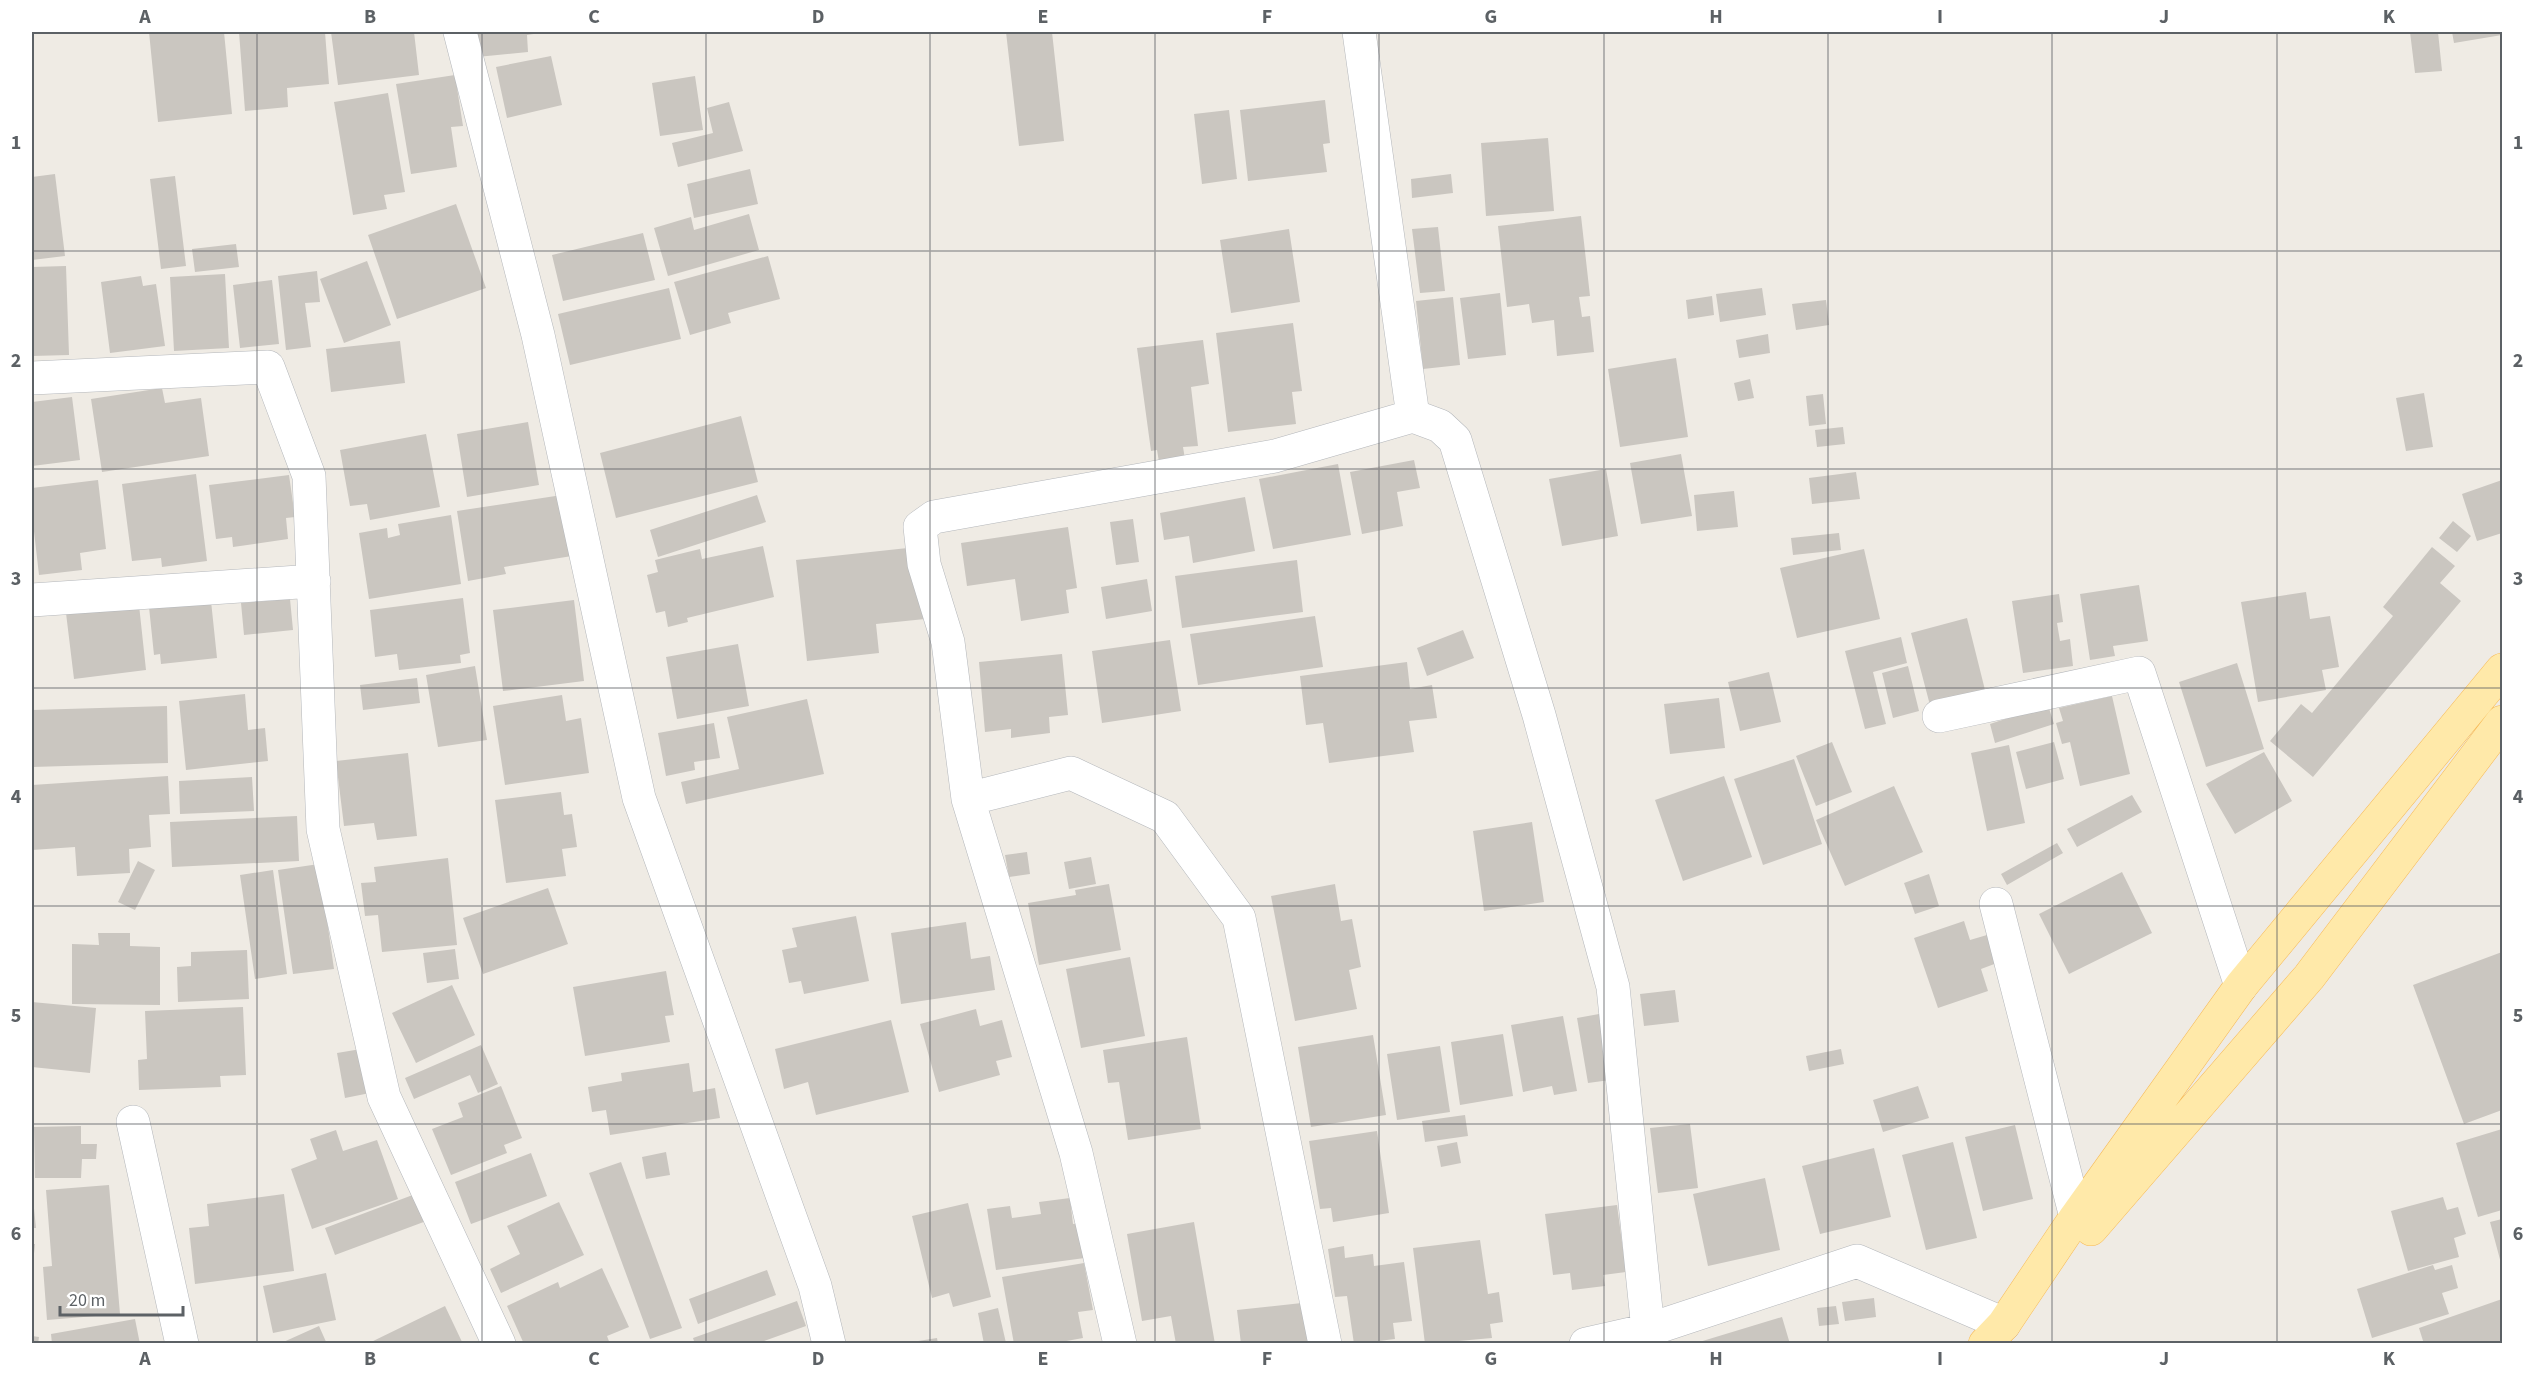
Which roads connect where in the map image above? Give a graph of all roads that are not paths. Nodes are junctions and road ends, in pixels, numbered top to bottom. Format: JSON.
{"nodes":[{"id":1,"x":460,"y":32,"type":"edge"},
{"id":2,"x":1359,"y":32,"type":"edge"},
{"id":3,"x":32,"y":378,"type":"edge"},
{"id":4,"x":1413,"y":416,"type":"junction"},
{"id":5,"x":314,"y":581,"type":"junction"},
{"id":6,"x":32,"y":600,"type":"edge"},
{"id":7,"x":2502,"y":670,"type":"edge"},
{"id":8,"x":1939,"y":716,"type":"dead end"},
{"id":9,"x":2502,"y":722,"type":"edge"},
{"id":10,"x":968,"y":799,"type":"junction"},
{"id":11,"x":1996,"y":904,"type":"dead end"},
{"id":12,"x":2241,"y":986,"type":"junction"},
{"id":13,"x":133,"y":1122,"type":"dead end"},
{"id":14,"x":2076,"y":1217,"type":"junction"},
{"id":15,"x":1648,"y":1330,"type":"junction"},
{"id":16,"x":2002,"y":1337,"type":"edge"},
{"id":17,"x":182,"y":1344,"type":"edge"},
{"id":18,"x":499,"y":1344,"type":"edge"},
{"id":19,"x":829,"y":1344,"type":"edge"},
{"id":20,"x":1120,"y":1344,"type":"edge"},
{"id":21,"x":1325,"y":1344,"type":"edge"},
{"id":22,"x":1586,"y":1344,"type":"edge"}],
"edges":[{"from":1,"to":19,"type":"street"},
{"from":2,"to":4,"type":"street"},
{"from":3,"to":5,"type":"street"},
{"from":4,"to":10,"type":"street"},
{"from":4,"to":15,"type":"street"},
{"from":5,"to":6,"type":"street"},
{"from":5,"to":18,"type":"street"},
{"from":7,"to":12,"type":"main road"},
{"from":8,"to":12,"type":"street"},
{"from":9,"to":16,"type":"main road"},
{"from":10,"to":20,"type":"street"},
{"from":10,"to":21,"type":"street"},
{"from":11,"to":14,"type":"street"},
{"from":12,"to":14,"type":"main road"},
{"from":13,"to":17,"type":"street"},
{"from":14,"to":16,"type":"main road"},
{"from":15,"to":16,"type":"street"},
{"from":15,"to":22,"type":"street"}]}
